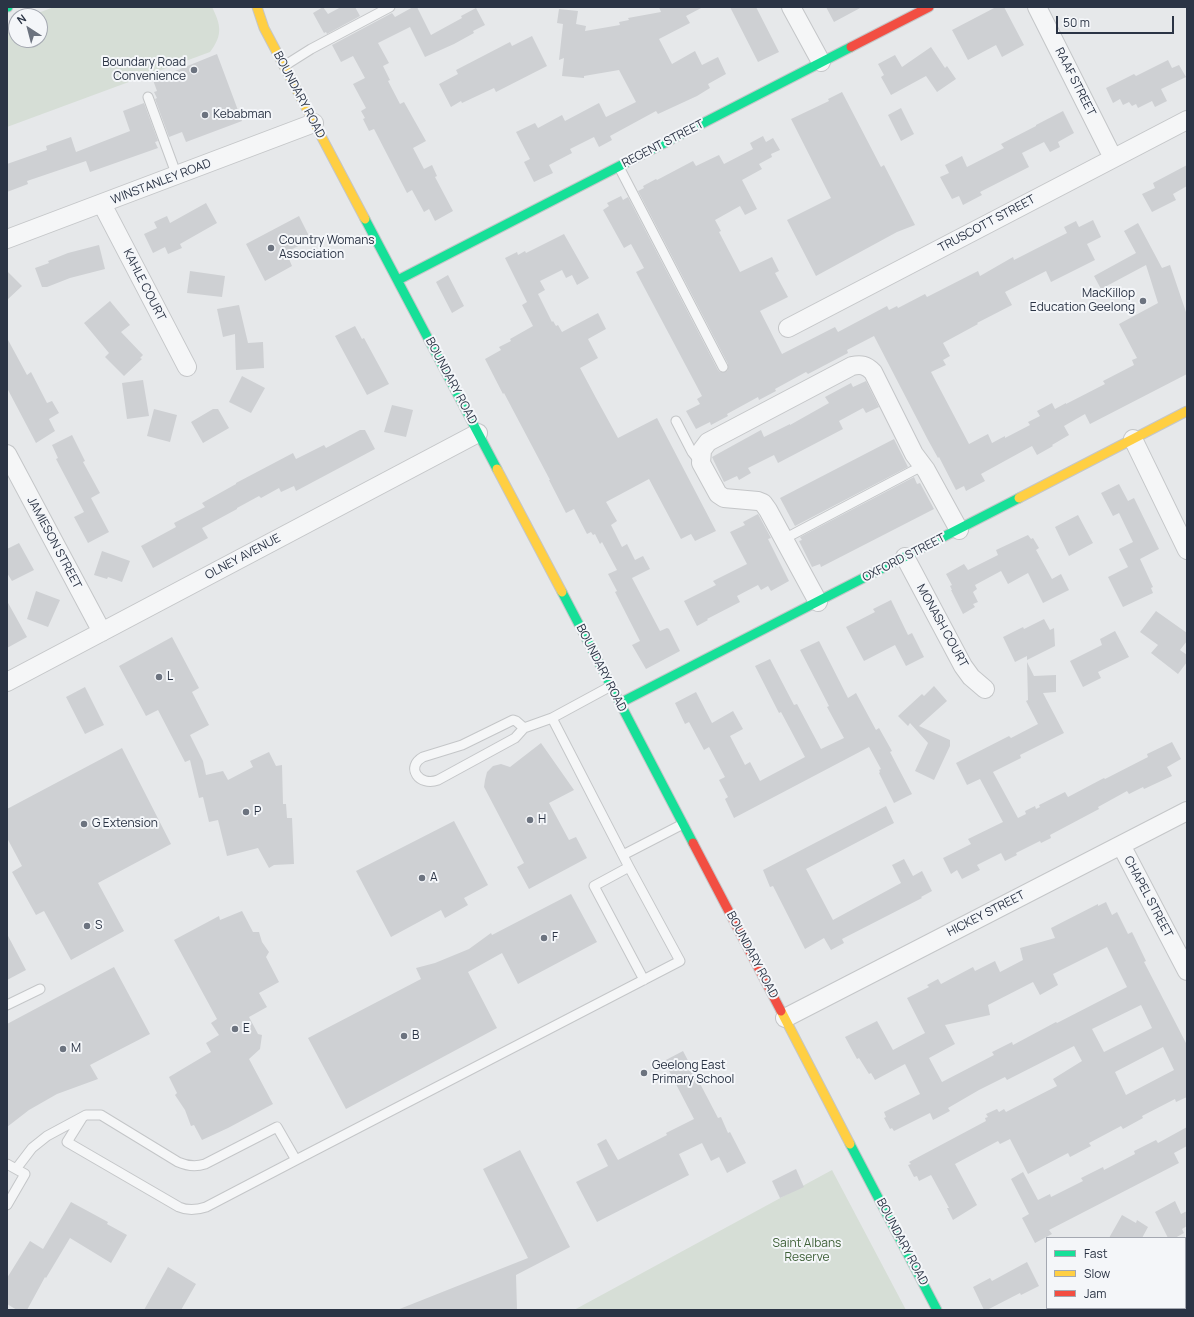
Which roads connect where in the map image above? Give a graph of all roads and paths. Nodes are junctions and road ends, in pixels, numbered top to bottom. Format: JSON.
{"nodes":[{"id":1,"x":247,"y":7,"type":"edge"},
{"id":2,"x":257,"y":7,"type":"edge"},
{"id":3,"x":390,"y":7,"type":"edge"},
{"id":4,"x":791,"y":7,"type":"edge"},
{"id":5,"x":929,"y":7,"type":"edge"},
{"id":6,"x":1036,"y":7,"type":"edge"},
{"id":7,"x":263,"y":26,"type":"junction"},
{"id":8,"x":821,"y":62,"type":"junction"},
{"id":9,"x":284,"y":66,"type":"junction"},
{"id":10,"x":148,"y":96,"type":"dead end"},
{"id":11,"x":1187,"y":120,"type":"edge"},
{"id":12,"x":314,"y":124,"type":"junction"},
{"id":13,"x":1113,"y":158,"type":"junction"},
{"id":14,"x":619,"y":167,"type":"junction"},
{"id":15,"x":177,"y":176,"type":"junction"},
{"id":16,"x":102,"y":204,"type":"junction"},
{"id":17,"x":7,"y":239,"type":"edge"},
{"id":18,"x":398,"y":280,"type":"junction"},
{"id":19,"x":788,"y":328,"type":"dead end"},
{"id":20,"x":187,"y":367,"type":"dead end"},
{"id":21,"x":722,"y":367,"type":"dead end"},
{"id":22,"x":1187,"y":411,"type":"edge"},
{"id":23,"x":676,"y":421,"type":"dead end"},
{"id":24,"x":478,"y":433,"type":"junction"},
{"id":25,"x":1133,"y":439,"type":"junction"},
{"id":26,"x":7,"y":454,"type":"edge"},
{"id":27,"x":701,"y":464,"type":"junction"},
{"id":28,"x":922,"y":466,"type":"junction"},
{"id":29,"x":959,"y":530,"type":"junction"},
{"id":30,"x":784,"y":539,"type":"junction"},
{"id":31,"x":1187,"y":550,"type":"edge"},
{"id":32,"x":905,"y":557,"type":"junction"},
{"id":33,"x":818,"y":602,"type":"junction"},
{"id":34,"x":102,"y":632,"type":"junction"},
{"id":35,"x":7,"y":682,"type":"edge"},
{"id":36,"x":611,"y":686,"type":"junction"},
{"id":37,"x":985,"y":689,"type":"dead end"},
{"id":38,"x":620,"y":703,"type":"junction"},
{"id":39,"x":552,"y":718,"type":"junction"},
{"id":40,"x":524,"y":728,"type":"junction"},
{"id":41,"x":1187,"y":811,"type":"edge"},
{"id":42,"x":683,"y":824,"type":"junction"},
{"id":43,"x":1121,"y":845,"type":"junction"},
{"id":44,"x":623,"y":855,"type":"junction"},
{"id":45,"x":629,"y":867,"type":"junction"},
{"id":46,"x":1187,"y":971,"type":"edge"},
{"id":47,"x":644,"y":980,"type":"junction"},
{"id":48,"x":40,"y":988,"type":"dead end"},
{"id":49,"x":7,"y":1006,"type":"edge"},
{"id":50,"x":785,"y":1018,"type":"junction"},
{"id":51,"x":83,"y":1116,"type":"junction"},
{"id":52,"x":296,"y":1160,"type":"junction"},
{"id":53,"x":7,"y":1164,"type":"edge"},
{"id":54,"x":16,"y":1168,"type":"junction"},
{"id":55,"x":7,"y":1205,"type":"edge"},
{"id":56,"x":937,"y":1310,"type":"edge"}],
"edges":[{"from":1,"to":7,"type":"main road","name":"BOUNDARY ROAD"},
{"from":2,"to":7,"type":"main road","name":"BOUNDARY ROAD"},
{"from":3,"to":9,"type":"lane"},
{"from":4,"to":8,"type":"street"},
{"from":5,"to":8,"type":"main road","name":"REGENT STREET"},
{"from":6,"to":13,"type":"street","name":"RAAF STREET"},
{"from":7,"to":9,"type":"main road","name":"BOUNDARY ROAD"},
{"from":8,"to":14,"type":"main road","name":"REGENT STREET"},
{"from":9,"to":12,"type":"main road","name":"BOUNDARY ROAD"},
{"from":10,"to":15,"type":"lane"},
{"from":11,"to":13,"type":"street","name":"TRUSCOTT STREET"},
{"from":12,"to":15,"type":"street","name":"WINSTANLEY ROAD"},
{"from":12,"to":18,"type":"main road","name":"BOUNDARY ROAD"},
{"from":13,"to":19,"type":"street","name":"TRUSCOTT STREET"},
{"from":14,"to":18,"type":"main road","name":"REGENT STREET"},
{"from":14,"to":21,"type":"lane"},
{"from":15,"to":16,"type":"street","name":"WINSTANLEY ROAD"},
{"from":16,"to":17,"type":"street","name":"WINSTANLEY ROAD"},
{"from":16,"to":20,"type":"street","name":"KAHLE COURT"},
{"from":18,"to":24,"type":"main road","name":"BOUNDARY ROAD"},
{"from":22,"to":25,"type":"main road","name":"OXFORD STREET"},
{"from":23,"to":27,"type":"lane"},
{"from":24,"to":34,"type":"street","name":"OLNEY AVENUE"},
{"from":24,"to":36,"type":"main road","name":"BOUNDARY ROAD"},
{"from":25,"to":29,"type":"main road","name":"OXFORD STREET"},
{"from":25,"to":31,"type":"street"},
{"from":26,"to":34,"type":"street","name":"JAMIESON STREET"},
{"from":27,"to":28,"type":"street"},
{"from":27,"to":30,"type":"street"},
{"from":28,"to":29,"type":"street"},
{"from":28,"to":30,"type":"lane"},
{"from":29,"to":32,"type":"main road","name":"OXFORD STREET"},
{"from":30,"to":33,"type":"street"},
{"from":32,"to":33,"type":"main road","name":"OXFORD STREET"},
{"from":32,"to":37,"type":"street","name":"MONASH COURT"},
{"from":33,"to":38,"type":"main road","name":"OXFORD STREET"},
{"from":34,"to":35,"type":"street","name":"OLNEY AVENUE"},
{"from":36,"to":38,"type":"main road","name":"BOUNDARY ROAD"},
{"from":36,"to":39,"type":"lane"},
{"from":38,"to":42,"type":"main road","name":"BOUNDARY ROAD"},
{"from":39,"to":40,"type":"lane"},
{"from":39,"to":44,"type":"lane"},
{"from":40,"to":40,"type":"lane"},
{"from":41,"to":43,"type":"street","name":"HICKEY STREET"},
{"from":42,"to":44,"type":"lane"},
{"from":42,"to":50,"type":"main road","name":"BOUNDARY ROAD"},
{"from":43,"to":46,"type":"street","name":"CHAPEL STREET"},
{"from":43,"to":50,"type":"street","name":"HICKEY STREET"},
{"from":44,"to":45,"type":"lane"},
{"from":45,"to":47,"type":"lane"},
{"from":45,"to":47,"type":"lane"},
{"from":47,"to":52,"type":"lane"},
{"from":48,"to":49,"type":"lane"},
{"from":50,"to":56,"type":"main road","name":"BOUNDARY ROAD"},
{"from":51,"to":52,"type":"lane"},
{"from":51,"to":52,"type":"lane"},
{"from":51,"to":54,"type":"lane"},
{"from":53,"to":54,"type":"lane"},
{"from":54,"to":55,"type":"lane"}]}
